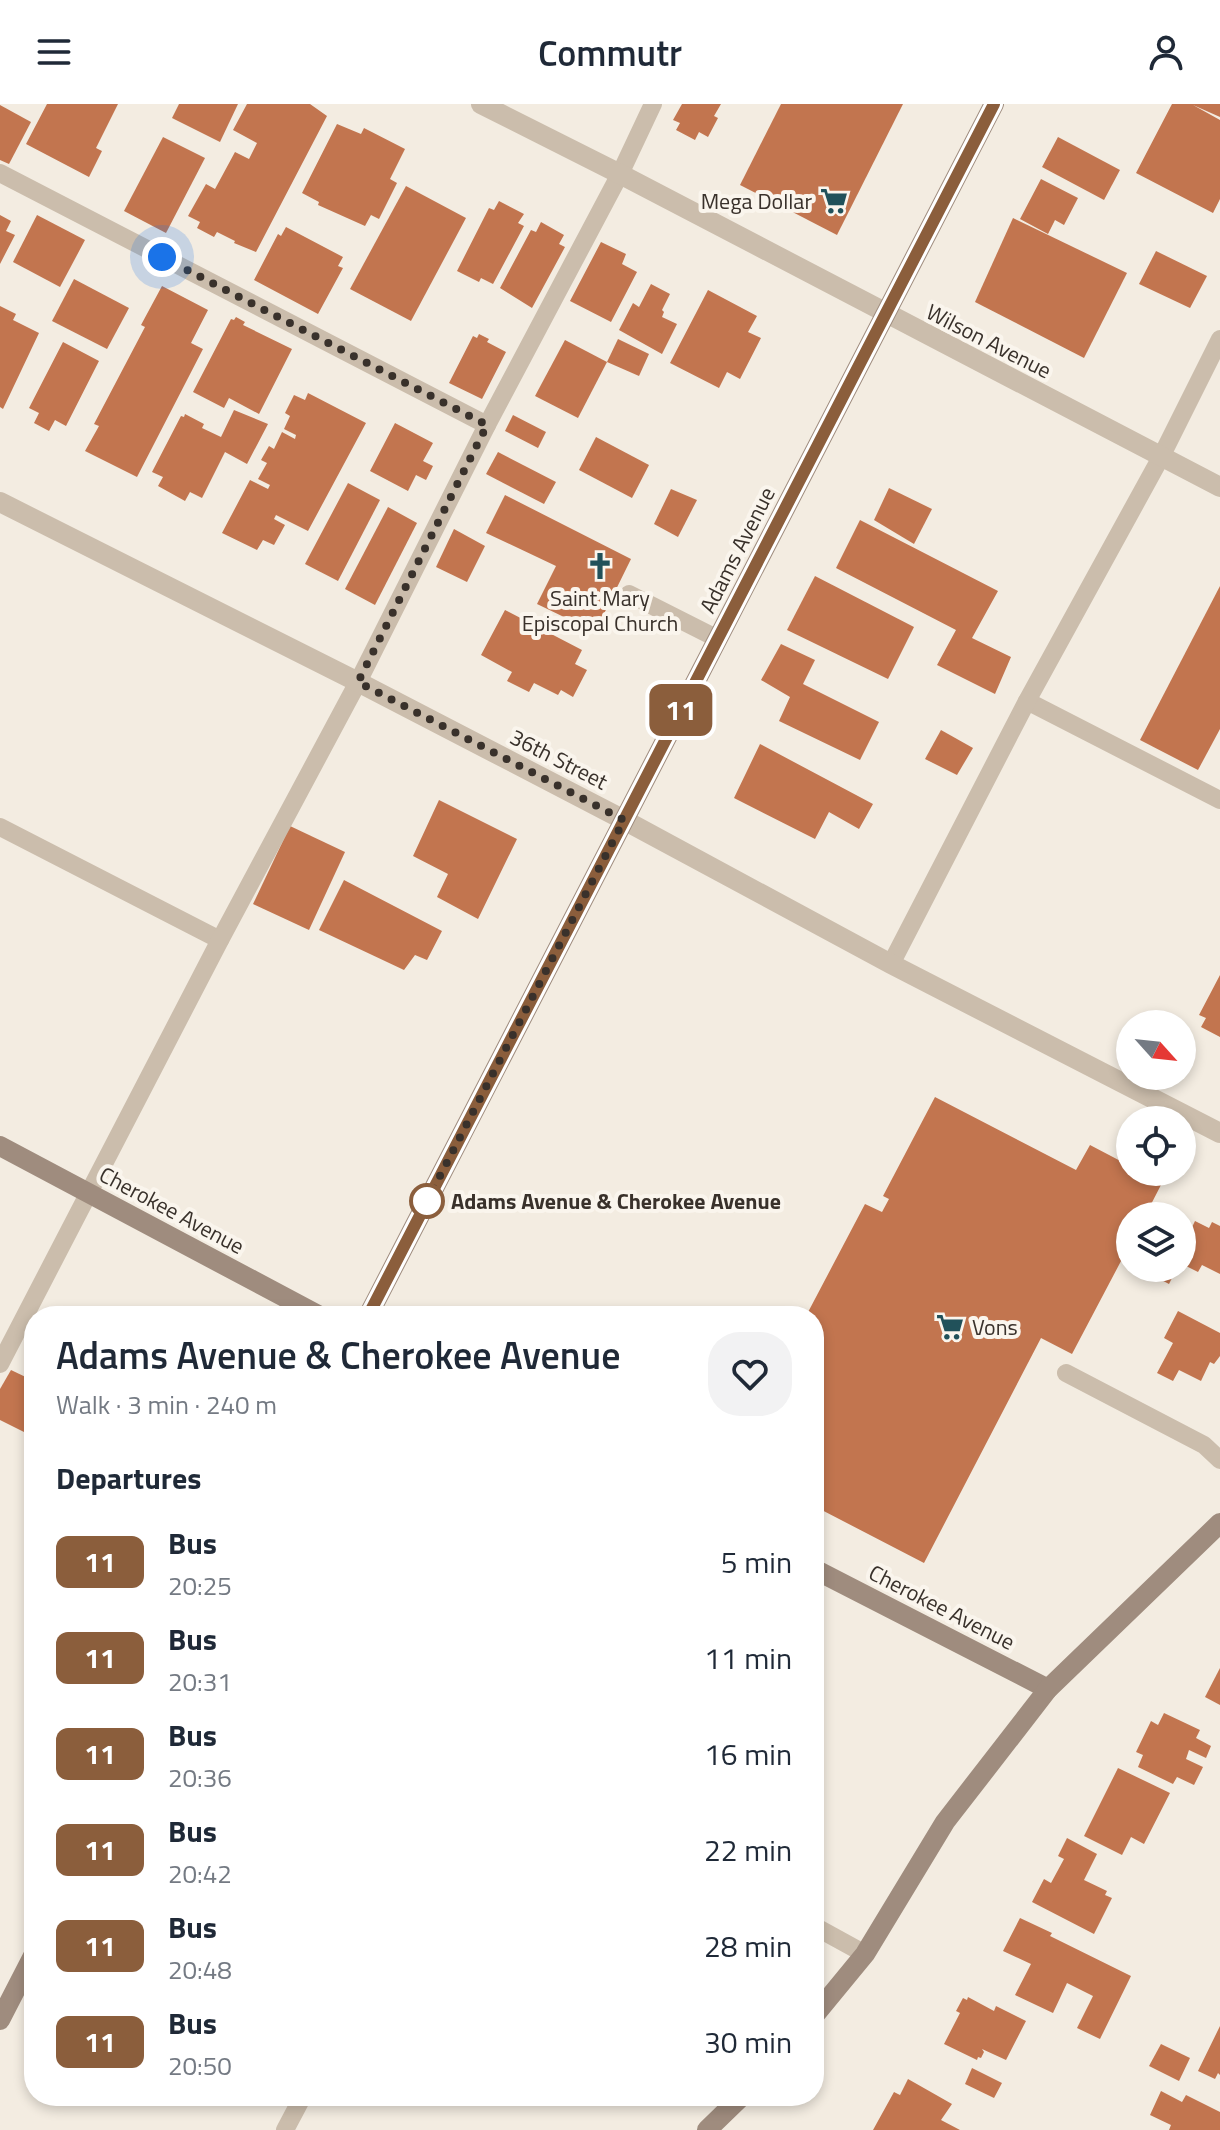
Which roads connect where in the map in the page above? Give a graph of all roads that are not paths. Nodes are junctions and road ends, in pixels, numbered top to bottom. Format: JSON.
{"nodes":[{"id":1,"x":481,"y":104,"type":"edge"},
{"id":2,"x":653,"y":104,"type":"edge"},
{"id":3,"x":994,"y":104,"type":"edge"},
{"id":4,"x":0,"y":173,"type":"edge"},
{"id":5,"x":620,"y":174,"type":"junction"},
{"id":6,"x":886,"y":315,"type":"junction"},
{"id":7,"x":1220,"y":339,"type":"edge"},
{"id":8,"x":487,"y":425,"type":"junction"},
{"id":9,"x":1161,"y":457,"type":"junction"},
{"id":10,"x":1220,"y":487,"type":"edge"},
{"id":11,"x":0,"y":502,"type":"edge"},
{"id":12,"x":629,"y":594,"type":"dead end"},
{"id":13,"x":718,"y":639,"type":"junction"},
{"id":14,"x":358,"y":682,"type":"junction"},
{"id":15,"x":1027,"y":701,"type":"junction"},
{"id":16,"x":1220,"y":800,"type":"edge"},
{"id":17,"x":624,"y":820,"type":"junction"},
{"id":18,"x":0,"y":827,"type":"edge"},
{"id":19,"x":220,"y":940,"type":"junction"},
{"id":20,"x":891,"y":964,"type":"junction"},
{"id":21,"x":1220,"y":1133,"type":"edge"},
{"id":22,"x":0,"y":1146,"type":"edge"},
{"id":23,"x":90,"y":1194,"type":"junction"},
{"id":24,"x":31,"y":1306,"type":"edge"},
{"id":25,"x":301,"y":1306,"type":"edge"},
{"id":26,"x":373,"y":1306,"type":"edge"},
{"id":27,"x":24,"y":1319,"type":"edge"},
{"id":28,"x":0,"y":1364,"type":"edge"},
{"id":29,"x":1066,"y":1373,"type":"dead end"},
{"id":30,"x":1220,"y":1460,"type":"edge"},
{"id":31,"x":1220,"y":1523,"type":"edge"},
{"id":32,"x":824,"y":1574,"type":"edge"},
{"id":33,"x":1048,"y":1689,"type":"junction"},
{"id":34,"x":824,"y":1931,"type":"edge"},
{"id":35,"x":865,"y":1954,"type":"junction"},
{"id":36,"x":24,"y":1973,"type":"edge"},
{"id":37,"x":824,"y":2004,"type":"edge"},
{"id":38,"x":0,"y":2020,"type":"edge"},
{"id":39,"x":298,"y":2106,"type":"edge"},
{"id":40,"x":732,"y":2106,"type":"edge"},
{"id":41,"x":285,"y":2130,"type":"edge"},
{"id":42,"x":707,"y":2130,"type":"edge"}],
"edges":[{"from":1,"to":5,"type":"street","name":"Wilson Avenue"},
{"from":2,"to":5,"type":"lane"},
{"from":3,"to":6,"type":"main road","name":"Adams Avenue"},
{"from":4,"to":8,"type":"lane"},
{"from":5,"to":6,"type":"street","name":"Wilson Avenue"},
{"from":5,"to":8,"type":"lane"},
{"from":6,"to":9,"type":"street","name":"Wilson Avenue"},
{"from":6,"to":13,"type":"main road","name":"Adams Avenue"},
{"from":7,"to":9,"type":"lane"},
{"from":8,"to":14,"type":"lane"},
{"from":9,"to":10,"type":"street","name":"Wilson Avenue"},
{"from":9,"to":15,"type":"lane"},
{"from":11,"to":14,"type":"street","name":"36th Street"},
{"from":12,"to":13,"type":"lane"},
{"from":13,"to":17,"type":"main road","name":"Adams Avenue"},
{"from":14,"to":17,"type":"street","name":"36th Street"},
{"from":14,"to":19,"type":"lane"},
{"from":15,"to":16,"type":"lane"},
{"from":15,"to":20,"type":"lane"},
{"from":17,"to":20,"type":"street","name":"36th Street"},
{"from":17,"to":26,"type":"main road","name":"Adams Avenue"},
{"from":18,"to":19,"type":"lane"},
{"from":19,"to":23,"type":"lane"},
{"from":20,"to":21,"type":"street","name":"36th Street"},
{"from":22,"to":23,"type":"main road","name":"Cherokee Avenue"},
{"from":23,"to":24,"type":"lane"},
{"from":23,"to":25,"type":"main road","name":"Cherokee Avenue"},
{"from":27,"to":28,"type":"lane"},
{"from":29,"to":30,"type":"lane"},
{"from":31,"to":33,"type":"main road"},
{"from":32,"to":33,"type":"main road","name":"Cherokee Avenue"},
{"from":33,"to":35,"type":"main road"},
{"from":34,"to":35,"type":"lane"},
{"from":35,"to":37,"type":"main road"},
{"from":36,"to":38,"type":"main road"},
{"from":39,"to":41,"type":"lane"},
{"from":40,"to":42,"type":"main road"}]}
